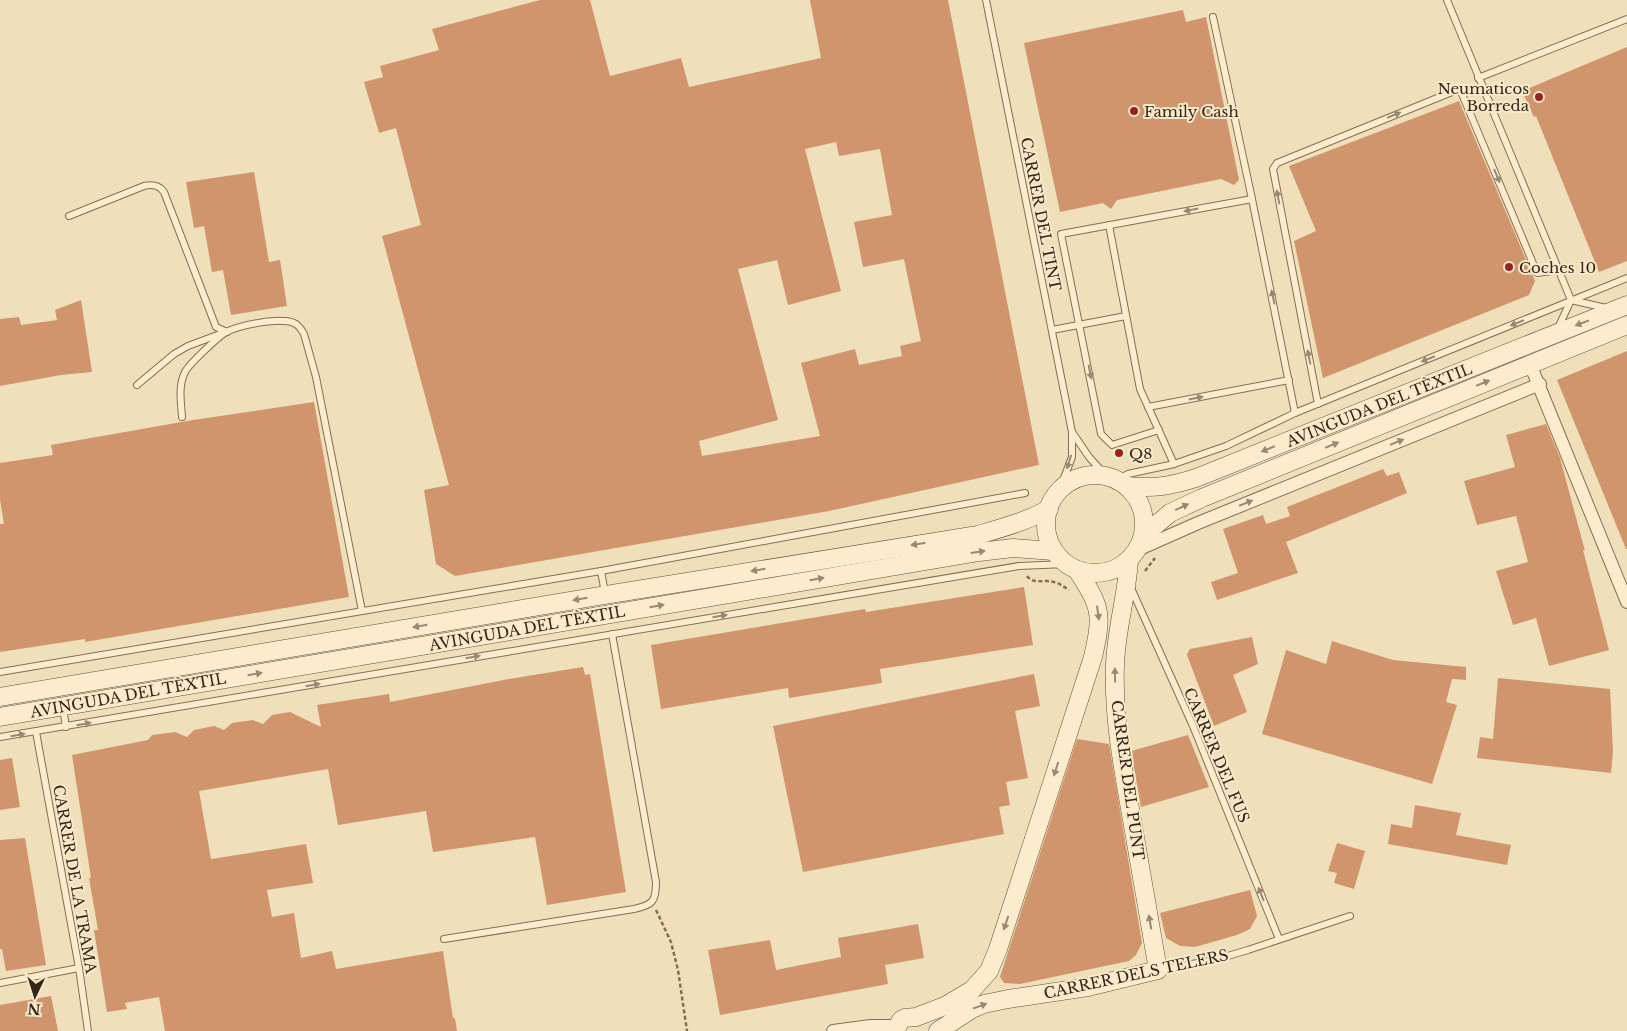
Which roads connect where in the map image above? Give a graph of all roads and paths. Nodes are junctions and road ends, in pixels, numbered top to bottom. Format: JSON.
{"nodes":[{"id":1,"x":986,"y":0,"type":"edge"},
{"id":2,"x":1447,"y":0,"type":"edge"},
{"id":3,"x":1213,"y":17,"type":"dead end"},
{"id":4,"x":1627,"y":19,"type":"edge"},
{"id":5,"x":1478,"y":78,"type":"junction"},
{"id":6,"x":1252,"y":199,"type":"junction"},
{"id":7,"x":69,"y":216,"type":"dead end"},
{"id":8,"x":1110,"y":225,"type":"junction"},
{"id":9,"x":1559,"y":270,"type":"junction"},
{"id":10,"x":1627,"y":278,"type":"edge"},
{"id":11,"x":1571,"y":300,"type":"junction"},
{"id":12,"x":1621,"y":307,"type":"edge"},
{"id":13,"x":1126,"y":316,"type":"junction"},
{"id":14,"x":1080,"y":325,"type":"junction"},
{"id":15,"x":1627,"y":325,"type":"edge"},
{"id":16,"x":1052,"y":330,"type":"junction"},
{"id":17,"x":227,"y":332,"type":"junction"},
{"id":18,"x":1556,"y":333,"type":"junction"},
{"id":19,"x":1530,"y":364,"type":"junction"},
{"id":20,"x":1289,"y":380,"type":"junction"},
{"id":21,"x":1540,"y":384,"type":"junction"},
{"id":22,"x":137,"y":385,"type":"dead end"},
{"id":23,"x":1318,"y":404,"type":"junction"},
{"id":24,"x":1148,"y":407,"type":"junction"},
{"id":25,"x":1296,"y":413,"type":"junction"},
{"id":26,"x":182,"y":417,"type":"dead end"},
{"id":27,"x":1159,"y":430,"type":"junction"},
{"id":28,"x":1072,"y":432,"type":"junction"},
{"id":29,"x":1174,"y":464,"type":"junction"},
{"id":30,"x":1116,"y":481,"type":"junction"},
{"id":31,"x":1060,"y":491,"type":"junction"},
{"id":32,"x":1025,"y":494,"type":"dead end"},
{"id":33,"x":1048,"y":509,"type":"junction"},
{"id":34,"x":1136,"y":548,"type":"junction"},
{"id":35,"x":1066,"y":562,"type":"junction"},
{"id":36,"x":601,"y":571,"type":"junction"},
{"id":37,"x":1128,"y":582,"type":"junction"},
{"id":38,"x":605,"y":595,"type":"junction"},
{"id":39,"x":1627,"y":602,"type":"edge"},
{"id":40,"x":362,"y":611,"type":"junction"},
{"id":41,"x":612,"y":634,"type":"junction"},
{"id":42,"x":0,"y":672,"type":"edge"},
{"id":43,"x":0,"y":698,"type":"edge"},
{"id":44,"x":63,"y":706,"type":"junction"},
{"id":45,"x":0,"y":717,"type":"edge"},
{"id":46,"x":66,"y":727,"type":"junction"},
{"id":47,"x":36,"y":732,"type":"junction"},
{"id":48,"x":0,"y":737,"type":"edge"},
{"id":49,"x":653,"y":902,"type":"junction"},
{"id":50,"x":1350,"y":916,"type":"dead end"},
{"id":51,"x":444,"y":938,"type":"dead end"},
{"id":52,"x":1279,"y":939,"type":"junction"},
{"id":53,"x":79,"y":968,"type":"junction"},
{"id":54,"x":1158,"y":970,"type":"junction"},
{"id":55,"x":988,"y":971,"type":"junction"},
{"id":56,"x":0,"y":983,"type":"edge"},
{"id":57,"x":1008,"y":999,"type":"junction"},
{"id":58,"x":916,"y":1017,"type":"junction"},
{"id":59,"x":896,"y":1028,"type":"edge"},
{"id":60,"x":88,"y":1031,"type":"edge"},
{"id":61,"x":687,"y":1031,"type":"edge"},
{"id":62,"x":833,"y":1031,"type":"edge"},
{"id":63,"x":928,"y":1031,"type":"edge"},
{"id":64,"x":938,"y":1031,"type":"edge"}],
"edges":[{"from":1,"to":16,"type":"lane","name":"CARRER DEL TINT"},
{"from":2,"to":5,"type":"lane"},
{"from":3,"to":6,"type":"lane"},
{"from":4,"to":5,"type":"lane"},
{"from":5,"to":9,"type":"lane"},
{"from":6,"to":8,"type":"lane","one_way":true},
{"from":20,"to":6,"type":"lane","one_way":true},
{"from":7,"to":17,"type":"lane"},
{"from":8,"to":13,"type":"lane"},
{"from":8,"to":14,"type":"lane"},
{"from":9,"to":11,"type":"lane"},
{"from":23,"to":9,"type":"lane","one_way":true},
{"from":10,"to":11,"type":"lane"},
{"from":11,"to":12,"type":"lane"},
{"from":11,"to":18,"type":"lane"},
{"from":11,"to":23,"type":"lane","one_way":true},
{"from":12,"to":18,"type":"street","name":"AVINGUDA DEL TÈXTIL","one_way":true},
{"from":13,"to":14,"type":"lane"},
{"from":13,"to":24,"type":"lane"},
{"from":14,"to":16,"type":"lane"},
{"from":14,"to":27,"type":"lane","one_way":true},
{"from":15,"to":19,"type":"street","name":"AVINGUDA DEL TÈXTIL"},
{"from":16,"to":28,"type":"lane","name":"CARRER DEL TINT"},
{"from":17,"to":22,"type":"lane"},
{"from":17,"to":26,"type":"lane"},
{"from":17,"to":40,"type":"lane"},
{"from":18,"to":30,"type":"street","name":"AVINGUDA DEL TÈXTIL","one_way":true},
{"from":19,"to":21,"type":"street"},
{"from":34,"to":19,"type":"street","name":"AVINGUDA DEL TÈXTIL","one_way":true},
{"from":24,"to":20,"type":"lane","one_way":true},
{"from":20,"to":25,"type":"lane"},
{"from":34,"to":21,"type":"street","one_way":true},
{"from":21,"to":39,"type":"street"},
{"from":23,"to":25,"type":"lane"},
{"from":24,"to":27,"type":"lane"},
{"from":25,"to":29,"type":"lane"},
{"from":27,"to":29,"type":"lane"},
{"from":28,"to":30,"type":"lane"},
{"from":28,"to":31,"type":"lane","one_way":true},
{"from":29,"to":30,"type":"lane"},
{"from":30,"to":31,"type":"street"},
{"from":30,"to":34,"type":"street"},
{"from":31,"to":33,"type":"street"},
{"from":32,"to":36,"type":"lane"},
{"from":33,"to":35,"type":"street"},
{"from":33,"to":38,"type":"street","name":"AVINGUDA DEL TÈXTIL","one_way":true},
{"from":34,"to":35,"type":"street"},
{"from":34,"to":37,"type":"street","name":"CARRER DEL PUNT"},
{"from":41,"to":35,"type":"lane","one_way":true},
{"from":44,"to":35,"type":"street","name":"AVINGUDA DEL TÈXTIL","one_way":true},
{"from":35,"to":55,"type":"street","one_way":true},
{"from":36,"to":38,"type":"lane"},
{"from":36,"to":40,"type":"lane"},
{"from":52,"to":37,"type":"lane","name":"CARRER DEL FUS","one_way":true},
{"from":54,"to":37,"type":"street","name":"CARRER DEL PUNT","one_way":true},
{"from":38,"to":43,"type":"street","name":"AVINGUDA DEL TÈXTIL","one_way":true},
{"from":40,"to":42,"type":"lane"},
{"from":46,"to":41,"type":"lane","one_way":true},
{"from":41,"to":49,"type":"lane"},
{"from":44,"to":45,"type":"street","name":"AVINGUDA DEL TÈXTIL"},
{"from":44,"to":46,"type":"lane"},
{"from":46,"to":47,"type":"lane"},
{"from":48,"to":47,"type":"lane","one_way":true},
{"from":47,"to":53,"type":"lane","name":"CARRER DE LA TRAMA"},
{"from":49,"to":51,"type":"lane"},
{"from":49,"to":61,"type":"path"},
{"from":50,"to":52,"type":"lane","name":"CARRER DELS TELERS"},
{"from":52,"to":54,"type":"lane","name":"CARRER DELS TELERS"},
{"from":53,"to":56,"type":"lane"},
{"from":53,"to":60,"type":"lane","name":"CARRER DE LA TRAMA"},
{"from":54,"to":57,"type":"street","name":"CARRER DELS TELERS"},
{"from":55,"to":57,"type":"street"},
{"from":55,"to":58,"type":"street"},
{"from":64,"to":57,"type":"street","name":"CARRER DELS TELERS","one_way":true},
{"from":58,"to":59,"type":"street"},
{"from":58,"to":63,"type":"street"},
{"from":59,"to":62,"type":"street"}]}
